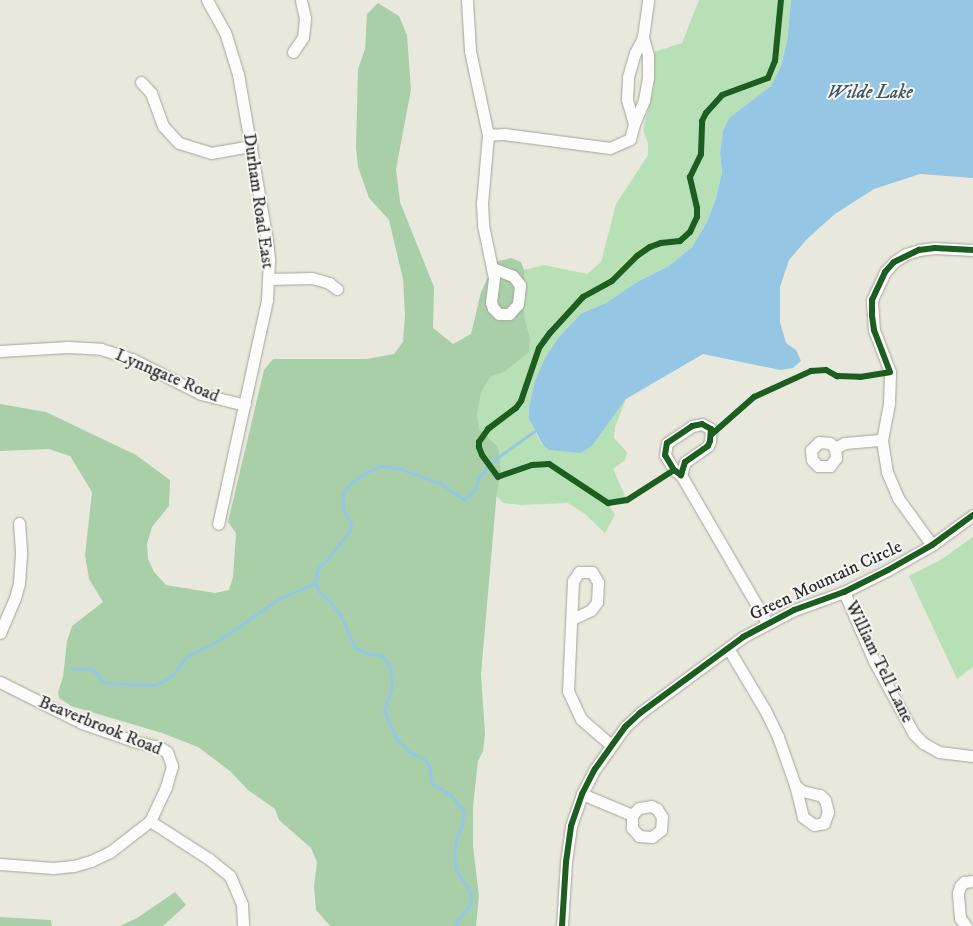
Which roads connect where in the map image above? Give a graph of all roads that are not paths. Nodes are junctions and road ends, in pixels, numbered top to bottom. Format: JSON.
{"nodes":[{"id":1,"x":207,"y":0,"type":"edge"},
{"id":2,"x":301,"y":0,"type":"edge"},
{"id":3,"x":467,"y":0,"type":"edge"},
{"id":4,"x":648,"y":0,"type":"edge"},
{"id":5,"x":643,"y":37,"type":"junction"},
{"id":6,"x":293,"y":52,"type":"dead end"},
{"id":7,"x":141,"y":82,"type":"dead end"},
{"id":8,"x":634,"y":124,"type":"junction"},
{"id":9,"x":488,"y":135,"type":"junction"},
{"id":10,"x":251,"y":146,"type":"junction"},
{"id":11,"x":973,"y":250,"type":"edge"},
{"id":12,"x":492,"y":268,"type":"dead end"},
{"id":13,"x":269,"y":279,"type":"junction"},
{"id":14,"x":337,"y":288,"type":"dead end"},
{"id":15,"x":0,"y":351,"type":"edge"},
{"id":16,"x":244,"y":405,"type":"junction"},
{"id":17,"x":882,"y":440,"type":"junction"},
{"id":18,"x":835,"y":448,"type":"dead end"},
{"id":19,"x":681,"y":475,"type":"junction"},
{"id":20,"x":973,"y":515,"type":"edge"},
{"id":21,"x":19,"y":524,"type":"dead end"},
{"id":22,"x":218,"y":524,"type":"dead end"},
{"id":23,"x":932,"y":545,"type":"junction"},
{"id":24,"x":844,"y":592,"type":"junction"},
{"id":25,"x":572,"y":619,"type":"dead end"},
{"id":26,"x":767,"y":623,"type":"junction"},
{"id":27,"x":0,"y":633,"type":"edge"},
{"id":28,"x":728,"y":648,"type":"junction"},
{"id":29,"x":0,"y":682,"type":"edge"},
{"id":30,"x":611,"y":745,"type":"junction"},
{"id":31,"x":971,"y":753,"type":"edge"},
{"id":32,"x":795,"y":785,"type":"dead end"},
{"id":33,"x":582,"y":794,"type":"junction"},
{"id":34,"x":632,"y":815,"type":"dead end"},
{"id":35,"x":150,"y":821,"type":"junction"},
{"id":36,"x":0,"y":864,"type":"edge"},
{"id":37,"x":973,"y":882,"type":"edge"},
{"id":38,"x":243,"y":926,"type":"edge"},
{"id":39,"x":562,"y":926,"type":"edge"},
{"id":40,"x":966,"y":926,"type":"edge"}],
"edges":[{"from":1,"to":10,"type":"street","name":"Durham Road East"},
{"from":2,"to":6,"type":"street"},
{"from":3,"to":9,"type":"street"},
{"from":4,"to":5,"type":"street"},
{"from":5,"to":8,"type":"street"},
{"from":5,"to":8,"type":"street"},
{"from":7,"to":10,"type":"street"},
{"from":8,"to":9,"type":"street"},
{"from":9,"to":12,"type":"street"},
{"from":10,"to":13,"type":"street","name":"Durham Road East"},
{"from":11,"to":17,"type":"street"},
{"from":13,"to":14,"type":"street"},
{"from":13,"to":16,"type":"street","name":"Durham Road East"},
{"from":15,"to":16,"type":"street","name":"Lynngate Road"},
{"from":16,"to":22,"type":"street","name":"Durham Road East"},
{"from":17,"to":18,"type":"street"},
{"from":17,"to":23,"type":"street"},
{"from":19,"to":19,"type":"street"},
{"from":19,"to":26,"type":"street"},
{"from":20,"to":23,"type":"street","name":"Green Mountain Circle"},
{"from":21,"to":27,"type":"street"},
{"from":23,"to":24,"type":"street","name":"Green Mountain Circle"},
{"from":24,"to":26,"type":"street","name":"Green Mountain Circle"},
{"from":24,"to":31,"type":"street","name":"William Tell Lane"},
{"from":25,"to":30,"type":"street"},
{"from":26,"to":28,"type":"street","name":"Green Mountain Circle"},
{"from":28,"to":30,"type":"street","name":"Green Mountain Circle"},
{"from":28,"to":32,"type":"street"},
{"from":29,"to":35,"type":"street","name":"Beaverbrook Road"},
{"from":30,"to":33,"type":"street","name":"Green Mountain Circle"},
{"from":33,"to":34,"type":"street"},
{"from":33,"to":39,"type":"street","name":"Green Mountain Circle"},
{"from":35,"to":36,"type":"street"},
{"from":35,"to":38,"type":"street"},
{"from":37,"to":40,"type":"street"}]}
